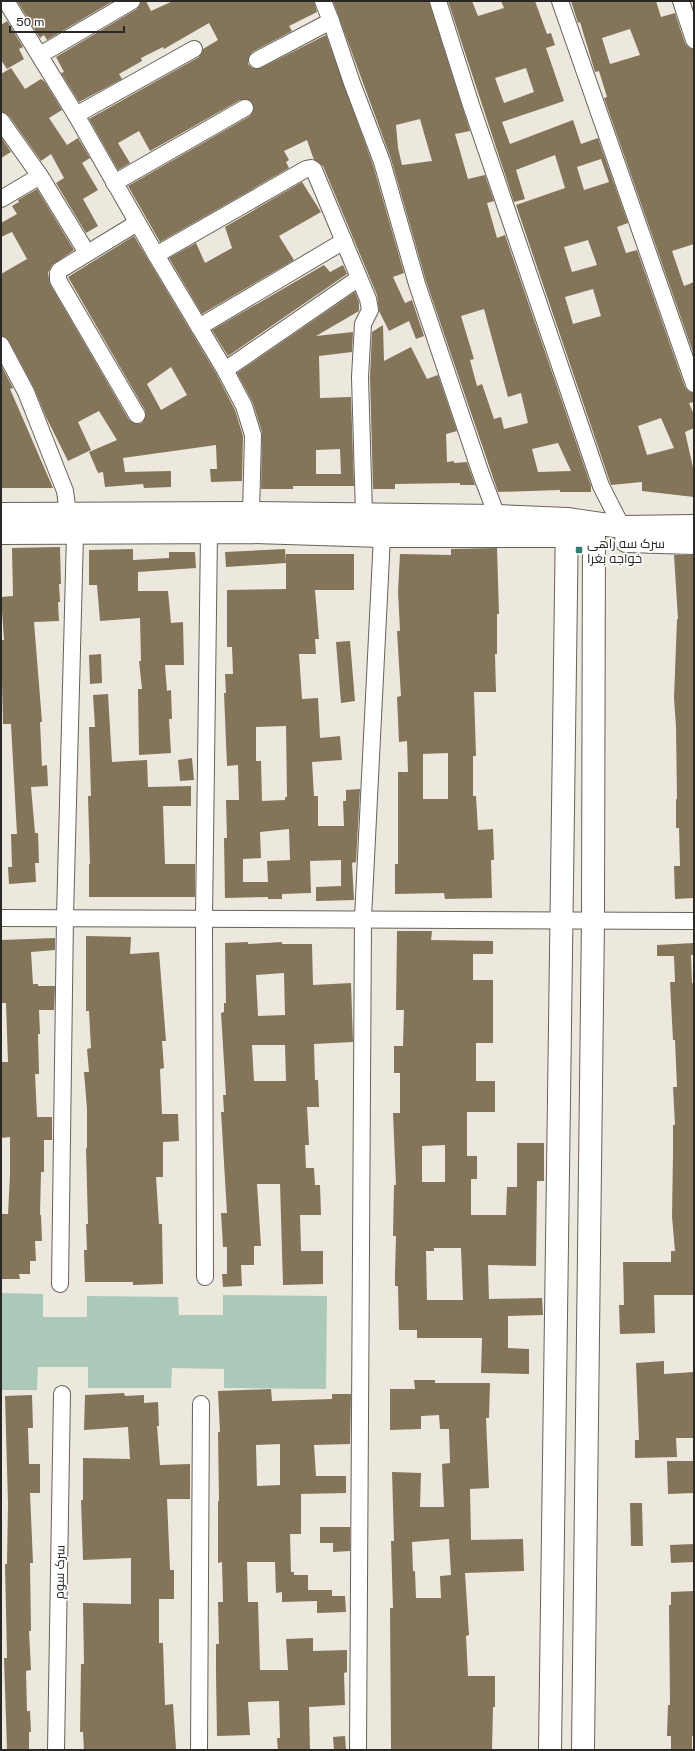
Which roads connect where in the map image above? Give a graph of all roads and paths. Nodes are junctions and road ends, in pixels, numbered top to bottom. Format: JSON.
{"nodes":[{"id":1,"x":132,"y":1,"type":"edge"},
{"id":2,"x":322,"y":1,"type":"edge"},
{"id":3,"x":438,"y":1,"type":"edge"},
{"id":4,"x":560,"y":1,"type":"edge"},
{"id":5,"x":681,"y":1,"type":"edge"},
{"id":6,"x":6,"y":11,"type":"edge"},
{"id":7,"x":331,"y":21,"type":"junction"},
{"id":8,"x":694,"y":40,"type":"edge"},
{"id":9,"x":194,"y":49,"type":"dead end"},
{"id":10,"x":40,"y":55,"type":"junction"},
{"id":11,"x":257,"y":60,"type":"dead end"},
{"id":12,"x":245,"y":108,"type":"dead end"},
{"id":13,"x":76,"y":115,"type":"junction"},
{"id":14,"x":1,"y":121,"type":"edge"},
{"id":15,"x":40,"y":176,"type":"junction"},
{"id":16,"x":114,"y":183,"type":"junction"},
{"id":17,"x":1,"y":199,"type":"edge"},
{"id":18,"x":137,"y":223,"type":"junction"},
{"id":19,"x":344,"y":242,"type":"junction"},
{"id":20,"x":87,"y":253,"type":"junction"},
{"id":21,"x":156,"y":255,"type":"junction"},
{"id":22,"x":359,"y":278,"type":"junction"},
{"id":23,"x":199,"y":327,"type":"junction"},
{"id":24,"x":1,"y":345,"type":"edge"},
{"id":25,"x":225,"y":370,"type":"junction"},
{"id":26,"x":694,"y":384,"type":"edge"},
{"id":27,"x":137,"y":415,"type":"dead end"},
{"id":28,"x":68,"y":513,"type":"junction"},
{"id":29,"x":251,"y":513,"type":"junction"},
{"id":30,"x":1,"y":514,"type":"edge"},
{"id":31,"x":364,"y":514,"type":"junction"},
{"id":32,"x":497,"y":516,"type":"junction"},
{"id":33,"x":694,"y":526,"type":"edge"},
{"id":34,"x":622,"y":527,"type":"junction"},
{"id":35,"x":567,"y":528,"type":"junction"},
{"id":36,"x":594,"y":532,"type":"junction"},
{"id":37,"x":1,"y":533,"type":"edge"},
{"id":38,"x":209,"y":533,"type":"junction"},
{"id":39,"x":74,"y":534,"type":"junction"},
{"id":40,"x":382,"y":536,"type":"junction"},
{"id":41,"x":694,"y":542,"type":"edge"},
{"id":42,"x":65,"y":917,"type":"junction"},
{"id":43,"x":1,"y":918,"type":"edge"},
{"id":44,"x":204,"y":918,"type":"junction"},
{"id":45,"x":363,"y":918,"type":"junction"},
{"id":46,"x":562,"y":919,"type":"junction"},
{"id":47,"x":593,"y":919,"type":"junction"},
{"id":48,"x":694,"y":921,"type":"edge"},
{"id":49,"x":205,"y":1277,"type":"dead end"},
{"id":50,"x":60,"y":1284,"type":"dead end"},
{"id":51,"x":62,"y":1394,"type":"dead end"},
{"id":52,"x":201,"y":1404,"type":"dead end"},
{"id":53,"x":586,"y":1473,"type":"junction"},
{"id":54,"x":554,"y":1474,"type":"junction"},
{"id":55,"x":553,"y":1534,"type":"junction"},
{"id":56,"x":585,"y":1534,"type":"junction"},
{"id":57,"x":56,"y":1750,"type":"edge"},
{"id":58,"x":199,"y":1750,"type":"edge"},
{"id":59,"x":358,"y":1750,"type":"edge"},
{"id":60,"x":550,"y":1750,"type":"edge"},
{"id":61,"x":583,"y":1750,"type":"edge"}],
"edges":[{"from":1,"to":10,"type":"street"},
{"from":2,"to":7,"type":"street"},
{"from":3,"to":34,"type":"street"},
{"from":4,"to":26,"type":"street"},
{"from":5,"to":8,"type":"street"},
{"from":6,"to":10,"type":"street"},
{"from":7,"to":11,"type":"street"},
{"from":7,"to":32,"type":"street"},
{"from":9,"to":13,"type":"street"},
{"from":10,"to":13,"type":"street"},
{"from":12,"to":16,"type":"street"},
{"from":13,"to":16,"type":"street"},
{"from":14,"to":15,"type":"street"},
{"from":15,"to":17,"type":"street"},
{"from":15,"to":20,"type":"street"},
{"from":16,"to":18,"type":"street"},
{"from":18,"to":20,"type":"street"},
{"from":18,"to":21,"type":"street"},
{"from":19,"to":21,"type":"street"},
{"from":19,"to":22,"type":"street"},
{"from":19,"to":23,"type":"street"},
{"from":20,"to":27,"type":"street"},
{"from":21,"to":23,"type":"street"},
{"from":22,"to":25,"type":"street"},
{"from":22,"to":31,"type":"street"},
{"from":23,"to":25,"type":"street"},
{"from":24,"to":28,"type":"street"},
{"from":25,"to":29,"type":"street"},
{"from":28,"to":29,"type":"main road"},
{"from":28,"to":30,"type":"main road"},
{"from":29,"to":31,"type":"main road"},
{"from":31,"to":32,"type":"main road"},
{"from":32,"to":35,"type":"main road"},
{"from":33,"to":34,"type":"main road"},
{"from":34,"to":36,"type":"main road"},
{"from":35,"to":36,"type":"main road"},
{"from":35,"to":40,"type":"main road"},
{"from":35,"to":46,"type":"main road"},
{"from":36,"to":41,"type":"main road"},
{"from":36,"to":47,"type":"main road"},
{"from":37,"to":39,"type":"main road"},
{"from":38,"to":39,"type":"main road"},
{"from":38,"to":40,"type":"main road"},
{"from":38,"to":44,"type":"street"},
{"from":39,"to":42,"type":"street"},
{"from":40,"to":45,"type":"street"},
{"from":42,"to":43,"type":"street"},
{"from":42,"to":44,"type":"street"},
{"from":42,"to":50,"type":"street"},
{"from":44,"to":45,"type":"street"},
{"from":44,"to":49,"type":"street"},
{"from":45,"to":46,"type":"street"},
{"from":45,"to":59,"type":"street"},
{"from":46,"to":47,"type":"street"},
{"from":46,"to":54,"type":"main road"},
{"from":47,"to":48,"type":"street"},
{"from":47,"to":53,"type":"main road"},
{"from":51,"to":57,"type":"street","name":"سرک سوم"},
{"from":52,"to":58,"type":"street"},
{"from":53,"to":54,"type":"main road"},
{"from":53,"to":56,"type":"main road"},
{"from":54,"to":55,"type":"main road"},
{"from":55,"to":56,"type":"main road"},
{"from":55,"to":60,"type":"main road"},
{"from":56,"to":61,"type":"main road"}]}
